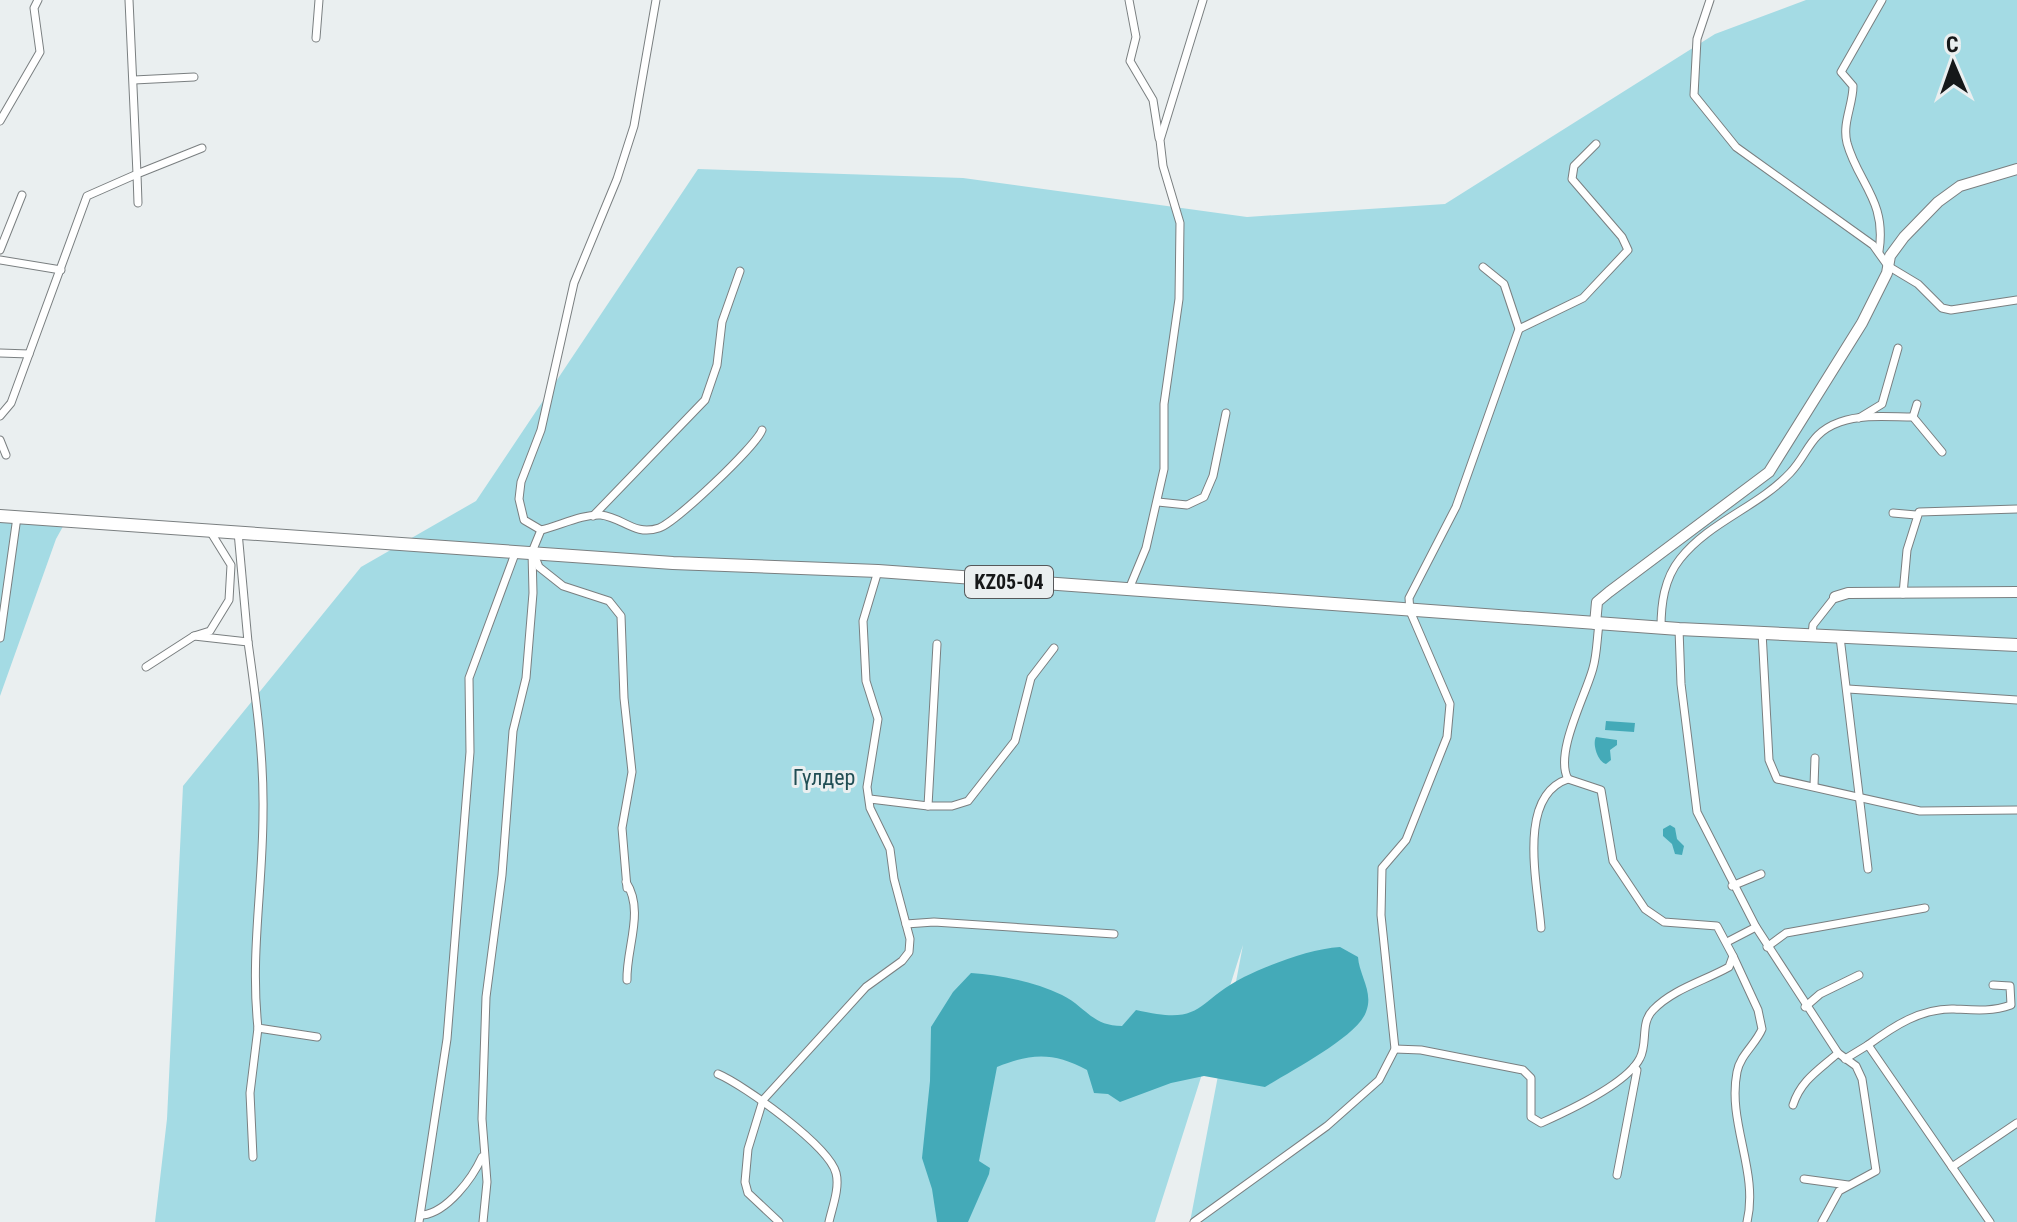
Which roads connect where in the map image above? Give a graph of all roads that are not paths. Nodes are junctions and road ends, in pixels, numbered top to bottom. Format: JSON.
{"nodes":[{"id":1,"x":38,"y":0,"type":"edge"},
{"id":2,"x":129,"y":0,"type":"edge"},
{"id":3,"x":319,"y":0,"type":"edge"},
{"id":4,"x":656,"y":0,"type":"edge"},
{"id":5,"x":1129,"y":0,"type":"edge"},
{"id":6,"x":1203,"y":0,"type":"edge"},
{"id":7,"x":1710,"y":0,"type":"edge"},
{"id":8,"x":1882,"y":0,"type":"edge"},
{"id":9,"x":316,"y":38,"type":"dead end"},
{"id":10,"x":194,"y":77,"type":"dead end"},
{"id":11,"x":134,"y":80,"type":"junction"},
{"id":12,"x":0,"y":121,"type":"edge"},
{"id":13,"x":1160,"y":140,"type":"junction"},
{"id":14,"x":1596,"y":144,"type":"dead end"},
{"id":15,"x":202,"y":148,"type":"dead end"},
{"id":16,"x":2017,"y":169,"type":"edge"},
{"id":17,"x":137,"y":174,"type":"junction"},
{"id":18,"x":22,"y":195,"type":"dead end"},
{"id":19,"x":138,"y":203,"type":"dead end"},
{"id":20,"x":0,"y":250,"type":"edge"},
{"id":21,"x":1879,"y":251,"type":"junction"},
{"id":22,"x":0,"y":260,"type":"edge"},
{"id":23,"x":1888,"y":266,"type":"junction"},
{"id":24,"x":1483,"y":267,"type":"dead end"},
{"id":25,"x":61,"y":270,"type":"junction"},
{"id":26,"x":740,"y":271,"type":"dead end"},
{"id":27,"x":2017,"y":300,"type":"edge"},
{"id":28,"x":1519,"y":329,"type":"junction"},
{"id":29,"x":1898,"y":348,"type":"dead end"},
{"id":30,"x":0,"y":353,"type":"edge"},
{"id":31,"x":29,"y":354,"type":"junction"},
{"id":32,"x":1917,"y":404,"type":"dead end"},
{"id":33,"x":1226,"y":413,"type":"dead end"},
{"id":34,"x":0,"y":416,"type":"edge"},
{"id":35,"x":1913,"y":417,"type":"junction"},
{"id":36,"x":1857,"y":419,"type":"junction"},
{"id":37,"x":762,"y":430,"type":"dead end"},
{"id":38,"x":0,"y":440,"type":"edge"},
{"id":39,"x":1942,"y":452,"type":"dead end"},
{"id":40,"x":6,"y":455,"type":"dead end"},
{"id":41,"x":1158,"y":502,"type":"junction"},
{"id":42,"x":2017,"y":509,"type":"edge"},
{"id":43,"x":1893,"y":513,"type":"dead end"},
{"id":44,"x":1916,"y":515,"type":"junction"},
{"id":45,"x":0,"y":516,"type":"edge"},
{"id":46,"x":593,"y":516,"type":"junction"},
{"id":47,"x":17,"y":517,"type":"junction"},
{"id":48,"x":541,"y":530,"type":"junction"},
{"id":49,"x":210,"y":531,"type":"junction"},
{"id":50,"x":238,"y":532,"type":"junction"},
{"id":51,"x":516,"y":551,"type":"junction"},
{"id":52,"x":532,"y":552,"type":"junction"},
{"id":53,"x":878,"y":571,"type":"junction"},
{"id":54,"x":1128,"y":591,"type":"junction"},
{"id":55,"x":2017,"y":592,"type":"edge"},
{"id":56,"x":1903,"y":594,"type":"junction"},
{"id":57,"x":1835,"y":597,"type":"joint"},
{"id":58,"x":1410,"y":611,"type":"junction"},
{"id":59,"x":1597,"y":624,"type":"junction"},
{"id":60,"x":1661,"y":628,"type":"junction"},
{"id":61,"x":1679,"y":629,"type":"junction"},
{"id":62,"x":1762,"y":632,"type":"junction"},
{"id":63,"x":194,"y":636,"type":"junction"},
{"id":64,"x":1812,"y":637,"type":"junction"},
{"id":65,"x":1840,"y":637,"type":"junction"},
{"id":66,"x":0,"y":638,"type":"edge"},
{"id":67,"x":248,"y":642,"type":"junction"},
{"id":68,"x":937,"y":644,"type":"dead end"},
{"id":69,"x":2017,"y":645,"type":"edge"},
{"id":70,"x":1054,"y":648,"type":"dead end"},
{"id":71,"x":146,"y":667,"type":"dead end"},
{"id":72,"x":1848,"y":689,"type":"junction"},
{"id":73,"x":2017,"y":700,"type":"edge"},
{"id":74,"x":1815,"y":758,"type":"dead end"},
{"id":75,"x":1568,"y":779,"type":"junction"},
{"id":76,"x":1814,"y":786,"type":"junction"},
{"id":77,"x":1859,"y":797,"type":"junction"},
{"id":78,"x":870,"y":799,"type":"junction"},
{"id":79,"x":928,"y":806,"type":"junction"},
{"id":80,"x":2017,"y":810,"type":"edge"},
{"id":81,"x":1868,"y":869,"type":"dead end"},
{"id":82,"x":1761,"y":874,"type":"dead end"},
{"id":83,"x":1732,"y":886,"type":"junction"},
{"id":84,"x":1925,"y":908,"type":"dead end"},
{"id":85,"x":906,"y":924,"type":"junction"},
{"id":86,"x":1756,"y":927,"type":"junction"},
{"id":87,"x":1541,"y":928,"type":"dead end"},
{"id":88,"x":1114,"y":934,"type":"dead end"},
{"id":89,"x":1727,"y":942,"type":"junction"},
{"id":90,"x":1767,"y":947,"type":"junction"},
{"id":91,"x":1733,"y":956,"type":"junction"},
{"id":92,"x":1859,"y":975,"type":"dead end"},
{"id":93,"x":627,"y":980,"type":"dead end"},
{"id":94,"x":1993,"y":985,"type":"dead end"},
{"id":95,"x":1805,"y":1007,"type":"junction"},
{"id":96,"x":2014,"y":1007,"type":"edge"},
{"id":97,"x":258,"y":1028,"type":"junction"},
{"id":98,"x":317,"y":1037,"type":"dead end"},
{"id":99,"x":1868,"y":1045,"type":"junction"},
{"id":100,"x":1395,"y":1049,"type":"junction"},
{"id":101,"x":1838,"y":1053,"type":"junction"},
{"id":102,"x":1845,"y":1059,"type":"junction"},
{"id":103,"x":1634,"y":1067,"type":"junction"},
{"id":104,"x":718,"y":1074,"type":"dead end"},
{"id":105,"x":763,"y":1100,"type":"junction"},
{"id":106,"x":1793,"y":1105,"type":"dead end"},
{"id":107,"x":2017,"y":1123,"type":"edge"},
{"id":108,"x":483,"y":1153,"type":"junction"},
{"id":109,"x":253,"y":1157,"type":"dead end"},
{"id":110,"x":1952,"y":1167,"type":"junction"},
{"id":111,"x":1617,"y":1175,"type":"dead end"},
{"id":112,"x":1804,"y":1179,"type":"dead end"},
{"id":113,"x":1848,"y":1185,"type":"junction"},
{"id":114,"x":421,"y":1219,"type":"edge"},
{"id":115,"x":483,"y":1222,"type":"edge"},
{"id":116,"x":779,"y":1222,"type":"edge"},
{"id":117,"x":829,"y":1222,"type":"edge"},
{"id":118,"x":1194,"y":1222,"type":"edge"},
{"id":119,"x":1747,"y":1222,"type":"edge"},
{"id":120,"x":1822,"y":1222,"type":"edge"},
{"id":121,"x":1990,"y":1222,"type":"edge"}],
"edges":[{"from":1,"to":12,"type":"street"},
{"from":2,"to":11,"type":"street"},
{"from":3,"to":9,"type":"street"},
{"from":4,"to":48,"type":"street"},
{"from":5,"to":13,"type":"street"},
{"from":6,"to":13,"type":"street"},
{"from":7,"to":21,"type":"street"},
{"from":8,"to":21,"type":"street"},
{"from":10,"to":11,"type":"street"},
{"from":11,"to":17,"type":"street"},
{"from":13,"to":41,"type":"street"},
{"from":14,"to":28,"type":"street"},
{"from":15,"to":17,"type":"street"},
{"from":16,"to":23,"type":"street"},
{"from":17,"to":19,"type":"street"},
{"from":17,"to":25,"type":"street"},
{"from":18,"to":20,"type":"street"},
{"from":21,"to":23,"type":"street"},
{"from":22,"to":25,"type":"street"},
{"from":23,"to":27,"type":"street"},
{"from":23,"to":59,"type":"street"},
{"from":24,"to":28,"type":"street"},
{"from":25,"to":31,"type":"street"},
{"from":26,"to":46,"type":"street"},
{"from":28,"to":58,"type":"street"},
{"from":29,"to":36,"type":"street"},
{"from":30,"to":31,"type":"street"},
{"from":31,"to":34,"type":"street"},
{"from":32,"to":35,"type":"street"},
{"from":33,"to":41,"type":"street"},
{"from":35,"to":36,"type":"street"},
{"from":35,"to":39,"type":"street"},
{"from":36,"to":60,"type":"street"},
{"from":37,"to":46,"type":"street"},
{"from":38,"to":40,"type":"street"},
{"from":41,"to":54,"type":"street"},
{"from":42,"to":44,"type":"street"},
{"from":43,"to":44,"type":"street"},
{"from":44,"to":56,"type":"street"},
{"from":45,"to":47,"type":"main road","number":"KZ05-04"},
{"from":46,"to":48,"type":"street"},
{"from":47,"to":49,"type":"main road","number":"KZ05-04"},
{"from":47,"to":66,"type":"street"},
{"from":48,"to":52,"type":"street"},
{"from":49,"to":50,"type":"main road","number":"KZ05-04"},
{"from":49,"to":63,"type":"street"},
{"from":50,"to":51,"type":"main road","number":"KZ05-04"},
{"from":50,"to":67,"type":"street"},
{"from":51,"to":52,"type":"main road","number":"KZ05-04"},
{"from":51,"to":114,"type":"street"},
{"from":52,"to":53,"type":"main road","number":"KZ05-04"},
{"from":52,"to":93,"type":"street"},
{"from":52,"to":108,"type":"street"},
{"from":53,"to":54,"type":"main road","number":"KZ05-04"},
{"from":53,"to":78,"type":"street"},
{"from":54,"to":58,"type":"main road","number":"KZ05-04"},
{"from":55,"to":56,"type":"street"},
{"from":56,"to":57,"type":"street"},
{"from":57,"to":64,"type":"street"},
{"from":58,"to":59,"type":"main road","number":"KZ05-04"},
{"from":58,"to":100,"type":"street"},
{"from":59,"to":60,"type":"main road","number":"KZ05-04"},
{"from":59,"to":75,"type":"street"},
{"from":60,"to":61,"type":"main road","number":"KZ05-04"},
{"from":61,"to":62,"type":"main road","number":"KZ05-04"},
{"from":61,"to":83,"type":"street"},
{"from":62,"to":64,"type":"main road","number":"KZ05-04"},
{"from":62,"to":76,"type":"street"},
{"from":63,"to":67,"type":"street"},
{"from":63,"to":71,"type":"street"},
{"from":64,"to":65,"type":"main road","number":"KZ05-04"},
{"from":65,"to":69,"type":"main road","number":"KZ05-04"},
{"from":65,"to":72,"type":"street"},
{"from":67,"to":97,"type":"street"},
{"from":68,"to":79,"type":"street"},
{"from":70,"to":79,"type":"street"},
{"from":72,"to":73,"type":"street"},
{"from":72,"to":77,"type":"street"},
{"from":74,"to":76,"type":"street"},
{"from":75,"to":87,"type":"street"},
{"from":75,"to":89,"type":"street"},
{"from":76,"to":77,"type":"street"},
{"from":77,"to":80,"type":"street"},
{"from":77,"to":81,"type":"street"},
{"from":78,"to":79,"type":"street"},
{"from":78,"to":85,"type":"street"},
{"from":82,"to":83,"type":"street"},
{"from":83,"to":86,"type":"street"},
{"from":84,"to":90,"type":"street"},
{"from":85,"to":88,"type":"street"},
{"from":85,"to":105,"type":"street"},
{"from":86,"to":89,"type":"street"},
{"from":86,"to":90,"type":"street"},
{"from":89,"to":91,"type":"street"},
{"from":90,"to":95,"type":"street"},
{"from":91,"to":103,"type":"street"},
{"from":91,"to":119,"type":"street"},
{"from":92,"to":95,"type":"street"},
{"from":94,"to":96,"type":"street"},
{"from":95,"to":101,"type":"street"},
{"from":96,"to":99,"type":"street"},
{"from":97,"to":98,"type":"street"},
{"from":97,"to":109,"type":"street"},
{"from":99,"to":102,"type":"street"},
{"from":99,"to":110,"type":"street"},
{"from":100,"to":103,"type":"street"},
{"from":100,"to":118,"type":"street"},
{"from":101,"to":102,"type":"street"},
{"from":101,"to":106,"type":"street"},
{"from":102,"to":113,"type":"street"},
{"from":103,"to":111,"type":"street"},
{"from":104,"to":105,"type":"street"},
{"from":105,"to":116,"type":"street"},
{"from":105,"to":117,"type":"street"},
{"from":107,"to":110,"type":"street"},
{"from":108,"to":114,"type":"street"},
{"from":108,"to":115,"type":"street"},
{"from":110,"to":121,"type":"street"},
{"from":112,"to":113,"type":"street"},
{"from":113,"to":120,"type":"street"}]}
